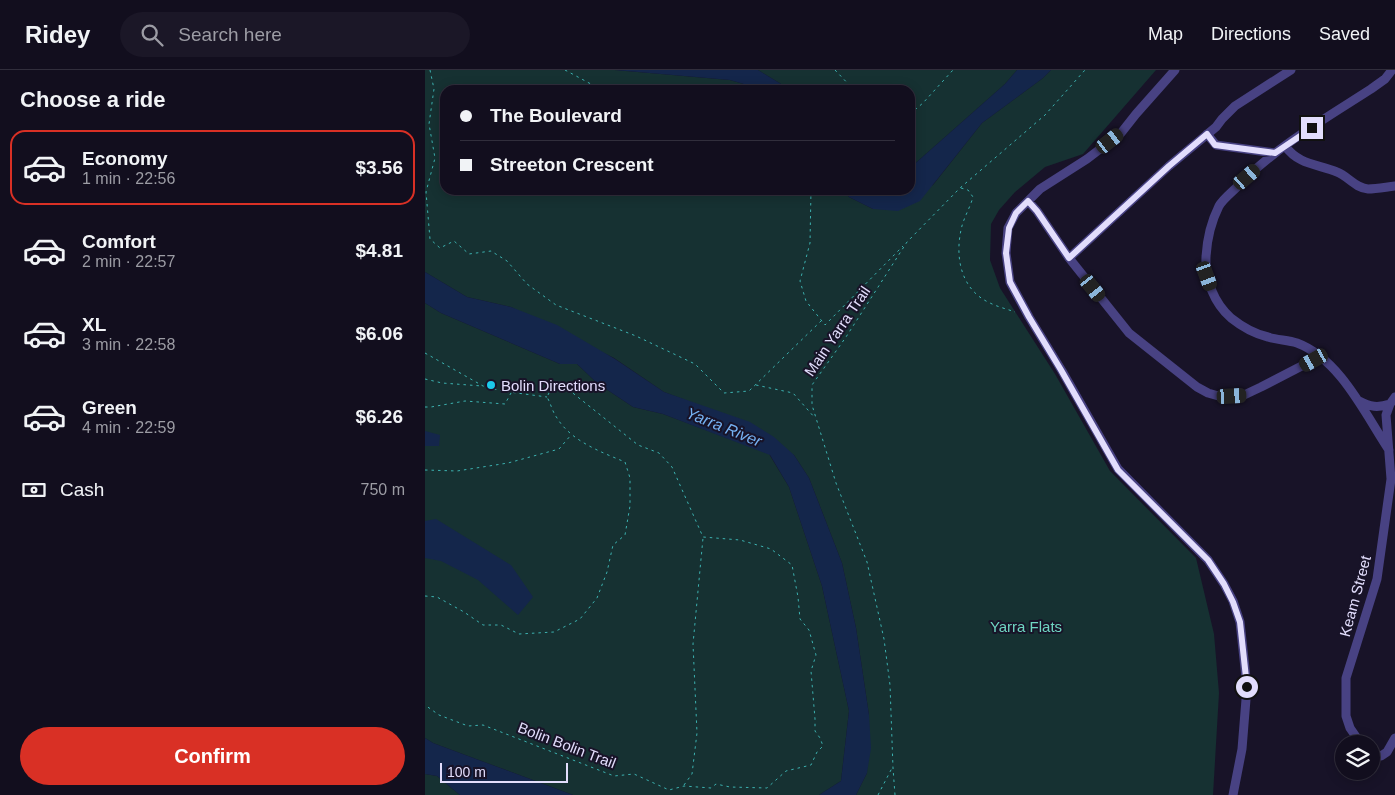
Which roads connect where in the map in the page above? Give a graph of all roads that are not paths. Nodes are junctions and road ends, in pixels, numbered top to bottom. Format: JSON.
{"nodes":[{"id":1,"x":1175,"y":70,"type":"edge"},
{"id":2,"x":1291,"y":70,"type":"edge"},
{"id":3,"x":1392,"y":70,"type":"edge"},
{"id":4,"x":1207,"y":134,"type":"junction"},
{"id":5,"x":1285,"y":146,"type":"junction"},
{"id":6,"x":1275,"y":153,"type":"junction"},
{"id":7,"x":1395,"y":186,"type":"edge"},
{"id":8,"x":1028,"y":201,"type":"junction"},
{"id":9,"x":1069,"y":258,"type":"junction"},
{"id":10,"x":1321,"y":356,"type":"junction"},
{"id":11,"x":1392,"y":400,"type":"edge"},
{"id":12,"x":1359,"y":401,"type":"junction"},
{"id":13,"x":1389,"y":450,"type":"junction"},
{"id":14,"x":1354,"y":735,"type":"edge"},
{"id":15,"x":1395,"y":738,"type":"edge"},
{"id":16,"x":1380,"y":756,"type":"edge"},
{"id":17,"x":1233,"y":795,"type":"edge"}],
"edges":[{"from":1,"to":8,"type":"street"},
{"from":2,"to":4,"type":"street"},
{"from":3,"to":5,"type":"street"},
{"from":4,"to":6,"type":"street"},
{"from":4,"to":9,"type":"street"},
{"from":5,"to":6,"type":"street"},
{"from":5,"to":7,"type":"street"},
{"from":6,"to":10,"type":"street"},
{"from":8,"to":9,"type":"street"},
{"from":8,"to":17,"type":"street"},
{"from":9,"to":10,"type":"street"},
{"from":10,"to":12,"type":"street"},
{"from":11,"to":12,"type":"street","name":"Keam Street"},
{"from":11,"to":13,"type":"street","name":"Keam Street"},
{"from":12,"to":13,"type":"street","name":"Keam Street"},
{"from":13,"to":14,"type":"street","name":"Keam Street"},
{"from":15,"to":16,"type":"street"}]}
